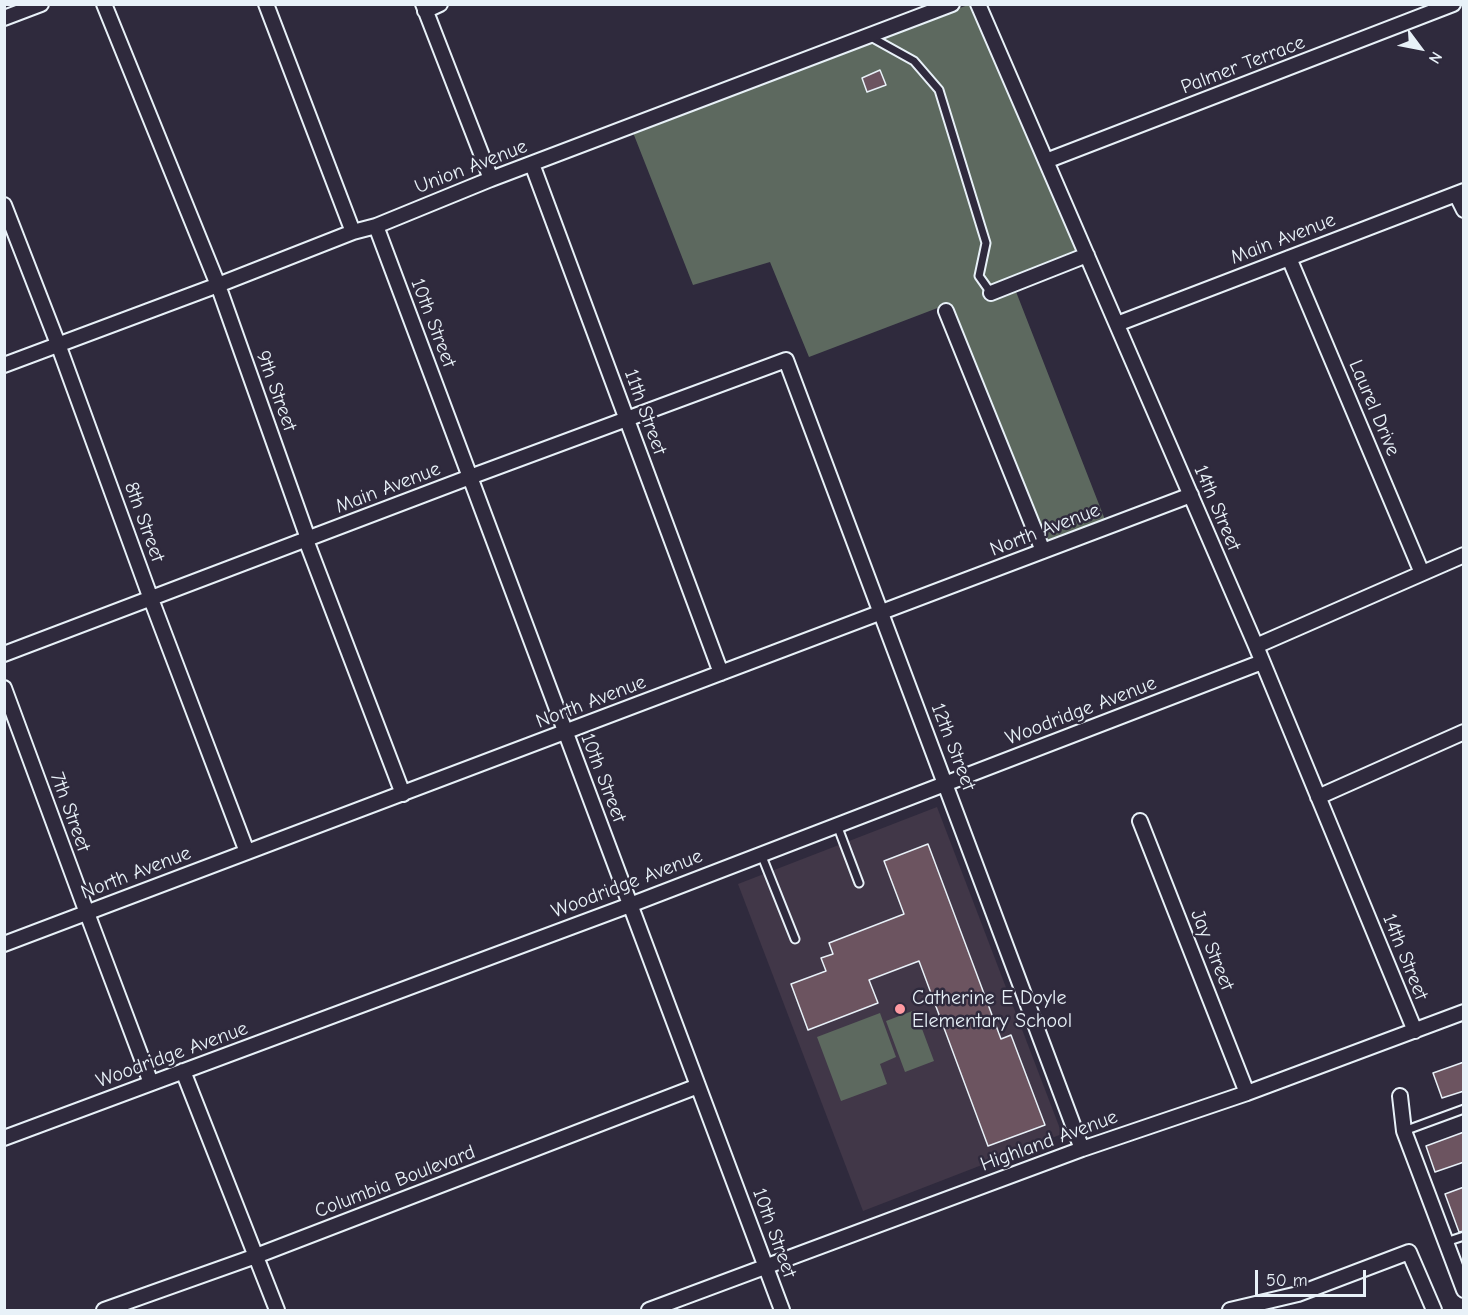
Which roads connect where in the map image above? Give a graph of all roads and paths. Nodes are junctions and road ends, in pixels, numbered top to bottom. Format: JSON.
{"nodes":[{"id":1,"x":41,"y":4,"type":"edge"},
{"id":2,"x":104,"y":4,"type":"edge"},
{"id":3,"x":266,"y":4,"type":"edge"},
{"id":4,"x":440,"y":4,"type":"edge"},
{"id":5,"x":952,"y":4,"type":"edge"},
{"id":6,"x":978,"y":4,"type":"edge"},
{"id":7,"x":1453,"y":4,"type":"edge"},
{"id":8,"x":424,"y":8,"type":"edge"},
{"id":9,"x":4,"y":18,"type":"edge"},
{"id":10,"x":869,"y":36,"type":"junction"},
{"id":11,"x":1046,"y":161,"type":"junction"},
{"id":12,"x":532,"y":164,"type":"junction"},
{"id":13,"x":491,"y":179,"type":"junction"},
{"id":14,"x":1460,"y":193,"type":"edge"},
{"id":15,"x":4,"y":205,"type":"edge"},
{"id":16,"x":1464,"y":210,"type":"edge"},
{"id":17,"x":376,"y":226,"type":"junction"},
{"id":18,"x":353,"y":232,"type":"junction"},
{"id":19,"x":1087,"y":255,"type":"junction"},
{"id":20,"x":1289,"y":258,"type":"junction"},
{"id":21,"x":218,"y":285,"type":"junction"},
{"id":22,"x":991,"y":293,"type":"joint"},
{"id":23,"x":946,"y":311,"type":"dead end"},
{"id":24,"x":1117,"y":324,"type":"junction"},
{"id":25,"x":58,"y":344,"type":"junction"},
{"id":26,"x":786,"y":360,"type":"joint"},
{"id":27,"x":4,"y":365,"type":"edge"},
{"id":28,"x":627,"y":419,"type":"junction"},
{"id":29,"x":470,"y":477,"type":"junction"},
{"id":30,"x":1191,"y":495,"type":"junction"},
{"id":31,"x":306,"y":540,"type":"junction"},
{"id":32,"x":1043,"y":551,"type":"junction"},
{"id":33,"x":1464,"y":555,"type":"edge"},
{"id":34,"x":1422,"y":573,"type":"junction"},
{"id":35,"x":151,"y":599,"type":"junction"},
{"id":36,"x":881,"y":613,"type":"junction"},
{"id":37,"x":1256,"y":646,"type":"junction"},
{"id":38,"x":4,"y":654,"type":"edge"},
{"id":39,"x":1262,"y":662,"type":"junction"},
{"id":40,"x":722,"y":674,"type":"junction"},
{"id":41,"x":4,"y":688,"type":"edge"},
{"id":42,"x":1464,"y":732,"type":"edge"},
{"id":43,"x":566,"y":733,"type":"junction"},
{"id":44,"x":945,"y":784,"type":"junction"},
{"id":45,"x":403,"y":794,"type":"junction"},
{"id":46,"x":1318,"y":796,"type":"junction"},
{"id":47,"x":1140,"y":821,"type":"dead end"},
{"id":48,"x":837,"y":825,"type":"junction"},
{"id":49,"x":247,"y":852,"type":"junction"},
{"id":50,"x":761,"y":854,"type":"junction"},
{"id":51,"x":859,"y":883,"type":"dead end"},
{"id":52,"x":630,"y":905,"type":"junction"},
{"id":53,"x":87,"y":913,"type":"junction"},
{"id":54,"x":795,"y":939,"type":"dead end"},
{"id":55,"x":4,"y":944,"type":"edge"},
{"id":56,"x":1464,"y":1012,"type":"edge"},
{"id":57,"x":1415,"y":1030,"type":"junction"},
{"id":58,"x":183,"y":1071,"type":"junction"},
{"id":59,"x":151,"y":1083,"type":"junction"},
{"id":60,"x":698,"y":1086,"type":"junction"},
{"id":61,"x":1247,"y":1093,"type":"junction"},
{"id":62,"x":1400,"y":1095,"type":"dead end"},
{"id":63,"x":1464,"y":1109,"type":"edge"},
{"id":64,"x":1404,"y":1131,"type":"junction"},
{"id":65,"x":4,"y":1138,"type":"edge"},
{"id":66,"x":1082,"y":1149,"type":"junction"},
{"id":67,"x":1464,"y":1236,"type":"edge"},
{"id":68,"x":1445,"y":1243,"type":"junction"},
{"id":69,"x":256,"y":1256,"type":"junction"},
{"id":70,"x":766,"y":1267,"type":"junction"},
{"id":71,"x":1464,"y":1290,"type":"edge"},
{"id":72,"x":104,"y":1311,"type":"edge"},
{"id":73,"x":277,"y":1311,"type":"edge"},
{"id":74,"x":649,"y":1311,"type":"edge"},
{"id":75,"x":782,"y":1311,"type":"edge"},
{"id":76,"x":1230,"y":1311,"type":"edge"},
{"id":77,"x":1434,"y":1311,"type":"edge"}],
"edges":[{"from":1,"to":9,"type":"street"},
{"from":2,"to":21,"type":"street","name":"9th Street"},
{"from":3,"to":18,"type":"street"},
{"from":4,"to":8,"type":"street"},
{"from":5,"to":10,"type":"street","name":"Union Avenue"},
{"from":6,"to":11,"type":"street","name":"14th Street"},
{"from":7,"to":11,"type":"street","name":"Palmer Terrace"},
{"from":8,"to":13,"type":"street"},
{"from":10,"to":12,"type":"street","name":"Union Avenue"},
{"from":10,"to":22,"type":"lane"},
{"from":11,"to":19,"type":"street","name":"14th Street"},
{"from":12,"to":13,"type":"street","name":"Union Avenue"},
{"from":12,"to":28,"type":"street","name":"11th Street"},
{"from":13,"to":17,"type":"street","name":"Union Avenue"},
{"from":14,"to":16,"type":"street"},
{"from":14,"to":20,"type":"street","name":"Main Avenue"},
{"from":15,"to":25,"type":"street","name":"8th Street"},
{"from":17,"to":18,"type":"street","name":"Union Avenue"},
{"from":17,"to":29,"type":"street","name":"10th Street"},
{"from":18,"to":21,"type":"street","name":"Union Avenue"},
{"from":19,"to":22,"type":"street"},
{"from":19,"to":24,"type":"street","name":"14th Street"},
{"from":20,"to":24,"type":"street","name":"Main Avenue"},
{"from":20,"to":34,"type":"street","name":"Laurel Drive"},
{"from":21,"to":25,"type":"street","name":"Union Avenue"},
{"from":21,"to":31,"type":"street","name":"9th Street"},
{"from":23,"to":32,"type":"street"},
{"from":24,"to":30,"type":"street","name":"14th Street"},
{"from":25,"to":27,"type":"street","name":"Union Avenue"},
{"from":25,"to":35,"type":"street","name":"8th Street"},
{"from":26,"to":28,"type":"street","name":"Main Avenue"},
{"from":26,"to":36,"type":"street","name":"12th Street"},
{"from":28,"to":29,"type":"street","name":"Main Avenue"},
{"from":28,"to":40,"type":"street","name":"11th Street"},
{"from":29,"to":31,"type":"street","name":"Main Avenue"},
{"from":29,"to":43,"type":"street","name":"10th Street"},
{"from":30,"to":32,"type":"street","name":"North Avenue"},
{"from":30,"to":37,"type":"street","name":"14th Street"},
{"from":31,"to":35,"type":"street","name":"Main Avenue"},
{"from":31,"to":45,"type":"street","name":"9th Street"},
{"from":32,"to":36,"type":"street","name":"North Avenue"},
{"from":33,"to":34,"type":"street"},
{"from":34,"to":37,"type":"street"},
{"from":35,"to":38,"type":"street","name":"Main Avenue"},
{"from":35,"to":49,"type":"street","name":"8th Street"},
{"from":36,"to":40,"type":"street","name":"North Avenue"},
{"from":36,"to":44,"type":"street","name":"12th Street"},
{"from":37,"to":39,"type":"street","name":"14th Street"},
{"from":39,"to":44,"type":"street","name":"Woodridge Avenue"},
{"from":39,"to":46,"type":"street","name":"14th Street"},
{"from":40,"to":43,"type":"street","name":"North Avenue"},
{"from":41,"to":53,"type":"street","name":"7th Street"},
{"from":42,"to":46,"type":"street"},
{"from":43,"to":45,"type":"street","name":"North Avenue"},
{"from":43,"to":52,"type":"street","name":"10th Street"},
{"from":44,"to":48,"type":"street","name":"Woodridge Avenue"},
{"from":44,"to":66,"type":"street","name":"12th Street"},
{"from":45,"to":49,"type":"street","name":"North Avenue"},
{"from":46,"to":57,"type":"street","name":"14th Street"},
{"from":47,"to":61,"type":"street","name":"Jay Street"},
{"from":48,"to":50,"type":"street","name":"Woodridge Avenue"},
{"from":48,"to":51,"type":"lane"},
{"from":49,"to":53,"type":"street","name":"North Avenue"},
{"from":50,"to":52,"type":"street","name":"Woodridge Avenue"},
{"from":50,"to":54,"type":"lane"},
{"from":52,"to":58,"type":"street","name":"Woodridge Avenue"},
{"from":52,"to":60,"type":"street","name":"10th Street"},
{"from":53,"to":55,"type":"street","name":"North Avenue"},
{"from":53,"to":59,"type":"street","name":"7th Street"},
{"from":56,"to":57,"type":"street","name":"Highland Avenue"},
{"from":57,"to":61,"type":"street","name":"Highland Avenue"},
{"from":58,"to":59,"type":"street","name":"Woodridge Avenue"},
{"from":58,"to":69,"type":"street"},
{"from":59,"to":65,"type":"street","name":"Woodridge Avenue"},
{"from":60,"to":69,"type":"street","name":"Columbia Boulevard"},
{"from":60,"to":70,"type":"street","name":"10th Street"},
{"from":61,"to":66,"type":"street","name":"Highland Avenue"},
{"from":62,"to":64,"type":"street"},
{"from":63,"to":64,"type":"lane"},
{"from":64,"to":68,"type":"street"},
{"from":66,"to":70,"type":"street","name":"Highland Avenue"},
{"from":67,"to":68,"type":"lane"},
{"from":68,"to":71,"type":"street"},
{"from":69,"to":72,"type":"street","name":"Columbia Boulevard"},
{"from":69,"to":73,"type":"street"},
{"from":70,"to":74,"type":"street","name":"Highland Avenue"},
{"from":70,"to":75,"type":"street","name":"10th Street"},
{"from":76,"to":77,"type":"street"}]}
